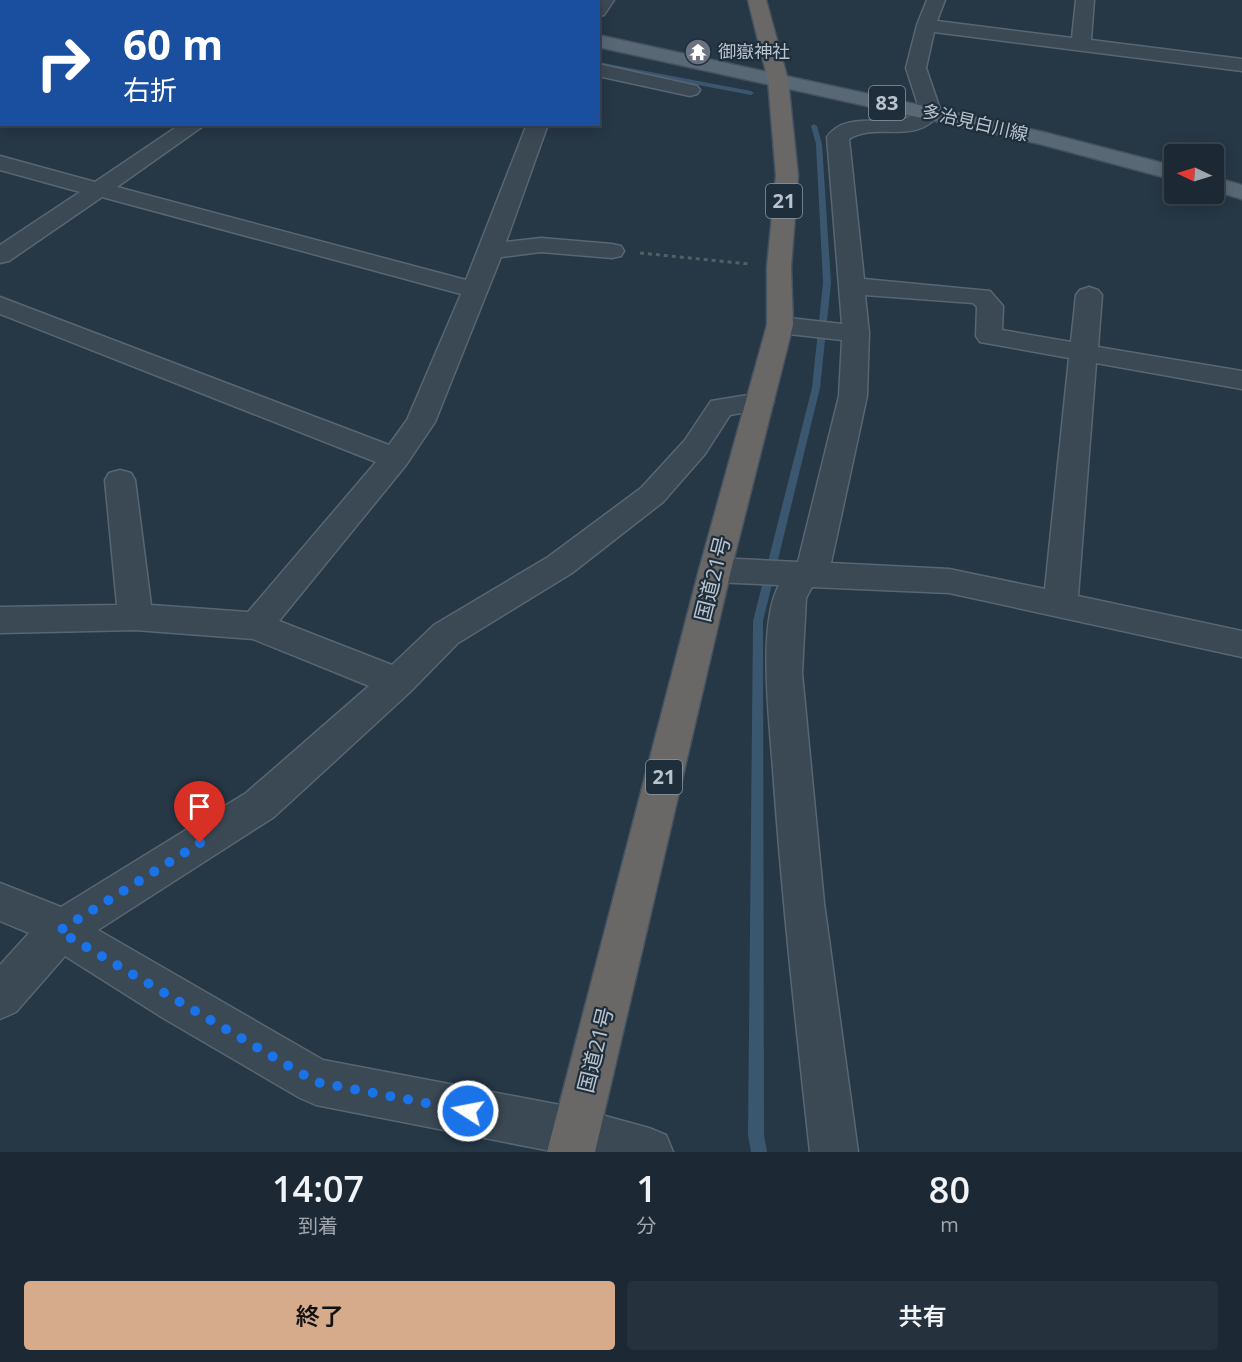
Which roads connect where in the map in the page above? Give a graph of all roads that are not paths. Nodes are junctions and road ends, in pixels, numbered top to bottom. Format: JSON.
{"nodes":[{"id":1,"x":757,"y":0,"type":"edge"},
{"id":2,"x":936,"y":0,"type":"edge"},
{"id":3,"x":1085,"y":0,"type":"edge"},
{"id":4,"x":926,"y":25,"type":"junction"},
{"id":5,"x":600,"y":41,"type":"edge"},
{"id":6,"x":1081,"y":46,"type":"junction"},
{"id":7,"x":1242,"y":65,"type":"edge"},
{"id":8,"x":600,"y":70,"type":"edge"},
{"id":9,"x":778,"y":80,"type":"junction"},
{"id":10,"x":690,"y":90,"type":"dead end"},
{"id":11,"x":931,"y":112,"type":"junction"},
{"id":12,"x":193,"y":126,"type":"edge"},
{"id":13,"x":536,"y":126,"type":"edge"},
{"id":14,"x":0,"y":163,"type":"edge"},
{"id":15,"x":1164,"y":170,"type":"edge"},
{"id":16,"x":1224,"y":187,"type":"edge"},
{"id":17,"x":100,"y":189,"type":"junction"},
{"id":18,"x":1242,"y":192,"type":"edge"},
{"id":19,"x":490,"y":251,"type":"junction"},
{"id":20,"x":612,"y":251,"type":"road end"},
{"id":21,"x":0,"y":256,"type":"edge"},
{"id":22,"x":852,"y":286,"type":"junction"},
{"id":23,"x":474,"y":290,"type":"junction"},
{"id":24,"x":1089,"y":295,"type":"dead end"},
{"id":25,"x":0,"y":305,"type":"edge"},
{"id":26,"x":780,"y":325,"type":"junction"},
{"id":27,"x":856,"y":333,"type":"junction"},
{"id":28,"x":1084,"y":352,"type":"junction"},
{"id":29,"x":1242,"y":380,"type":"edge"},
{"id":30,"x":759,"y":402,"type":"junction"},
{"id":31,"x":395,"y":458,"type":"junction"},
{"id":32,"x":120,"y":480,"type":"dead end"},
{"id":33,"x":715,"y":570,"type":"junction"},
{"id":34,"x":807,"y":574,"type":"junction"},
{"id":35,"x":1060,"y":604,"type":"junction"},
{"id":36,"x":135,"y":617,"type":"junction"},
{"id":37,"x":0,"y":620,"type":"edge"},
{"id":38,"x":256,"y":626,"type":"junction"},
{"id":39,"x":1242,"y":644,"type":"edge"},
{"id":40,"x":397,"y":682,"type":"junction"},
{"id":41,"x":0,"y":902,"type":"edge"},
{"id":42,"x":59,"y":931,"type":"junction"},
{"id":43,"x":0,"y":997,"type":"edge"},
{"id":44,"x":573,"y":1142,"type":"edge"},
{"id":45,"x":649,"y":1152,"type":"edge"},
{"id":46,"x":834,"y":1152,"type":"edge"}],
"edges":[{"from":1,"to":9,"type":"highway","name":"国道21号","number":"21"},
{"from":2,"to":4,"type":"street"},
{"from":3,"to":6,"type":"street"},
{"from":4,"to":6,"type":"street"},
{"from":4,"to":11,"type":"street"},
{"from":5,"to":9,"type":"main road","name":"多治見白川線","number":"83"},
{"from":6,"to":7,"type":"street"},
{"from":8,"to":10,"type":"street"},
{"from":9,"to":11,"type":"main road","name":"多治見白川線","number":"83"},
{"from":9,"to":26,"type":"highway","name":"国道21号","number":"21"},
{"from":11,"to":15,"type":"main road","name":"多治見白川線","number":"83"},
{"from":11,"to":22,"type":"street"},
{"from":12,"to":17,"type":"street"},
{"from":13,"to":19,"type":"street"},
{"from":14,"to":17,"type":"street"},
{"from":16,"to":18,"type":"main road"},
{"from":17,"to":21,"type":"street"},
{"from":17,"to":23,"type":"street"},
{"from":19,"to":20,"type":"street"},
{"from":19,"to":23,"type":"street"},
{"from":22,"to":27,"type":"street"},
{"from":22,"to":28,"type":"street"},
{"from":23,"to":31,"type":"street"},
{"from":24,"to":28,"type":"street"},
{"from":25,"to":31,"type":"street"},
{"from":26,"to":27,"type":"street"},
{"from":26,"to":30,"type":"highway","name":"国道21号","number":"21"},
{"from":27,"to":34,"type":"street"},
{"from":28,"to":29,"type":"street"},
{"from":28,"to":35,"type":"street"},
{"from":30,"to":33,"type":"highway","name":"国道21号","number":"21"},
{"from":30,"to":40,"type":"street"},
{"from":31,"to":38,"type":"street"},
{"from":32,"to":36,"type":"street"},
{"from":33,"to":34,"type":"street"},
{"from":33,"to":44,"type":"highway","name":"国道21号","number":"21"},
{"from":34,"to":35,"type":"street"},
{"from":34,"to":46,"type":"street"},
{"from":35,"to":39,"type":"street"},
{"from":36,"to":37,"type":"street"},
{"from":36,"to":38,"type":"street"},
{"from":38,"to":40,"type":"street"},
{"from":40,"to":42,"type":"street"},
{"from":41,"to":42,"type":"street"},
{"from":42,"to":43,"type":"street"},
{"from":42,"to":44,"type":"street"},
{"from":44,"to":45,"type":"street"}]}
